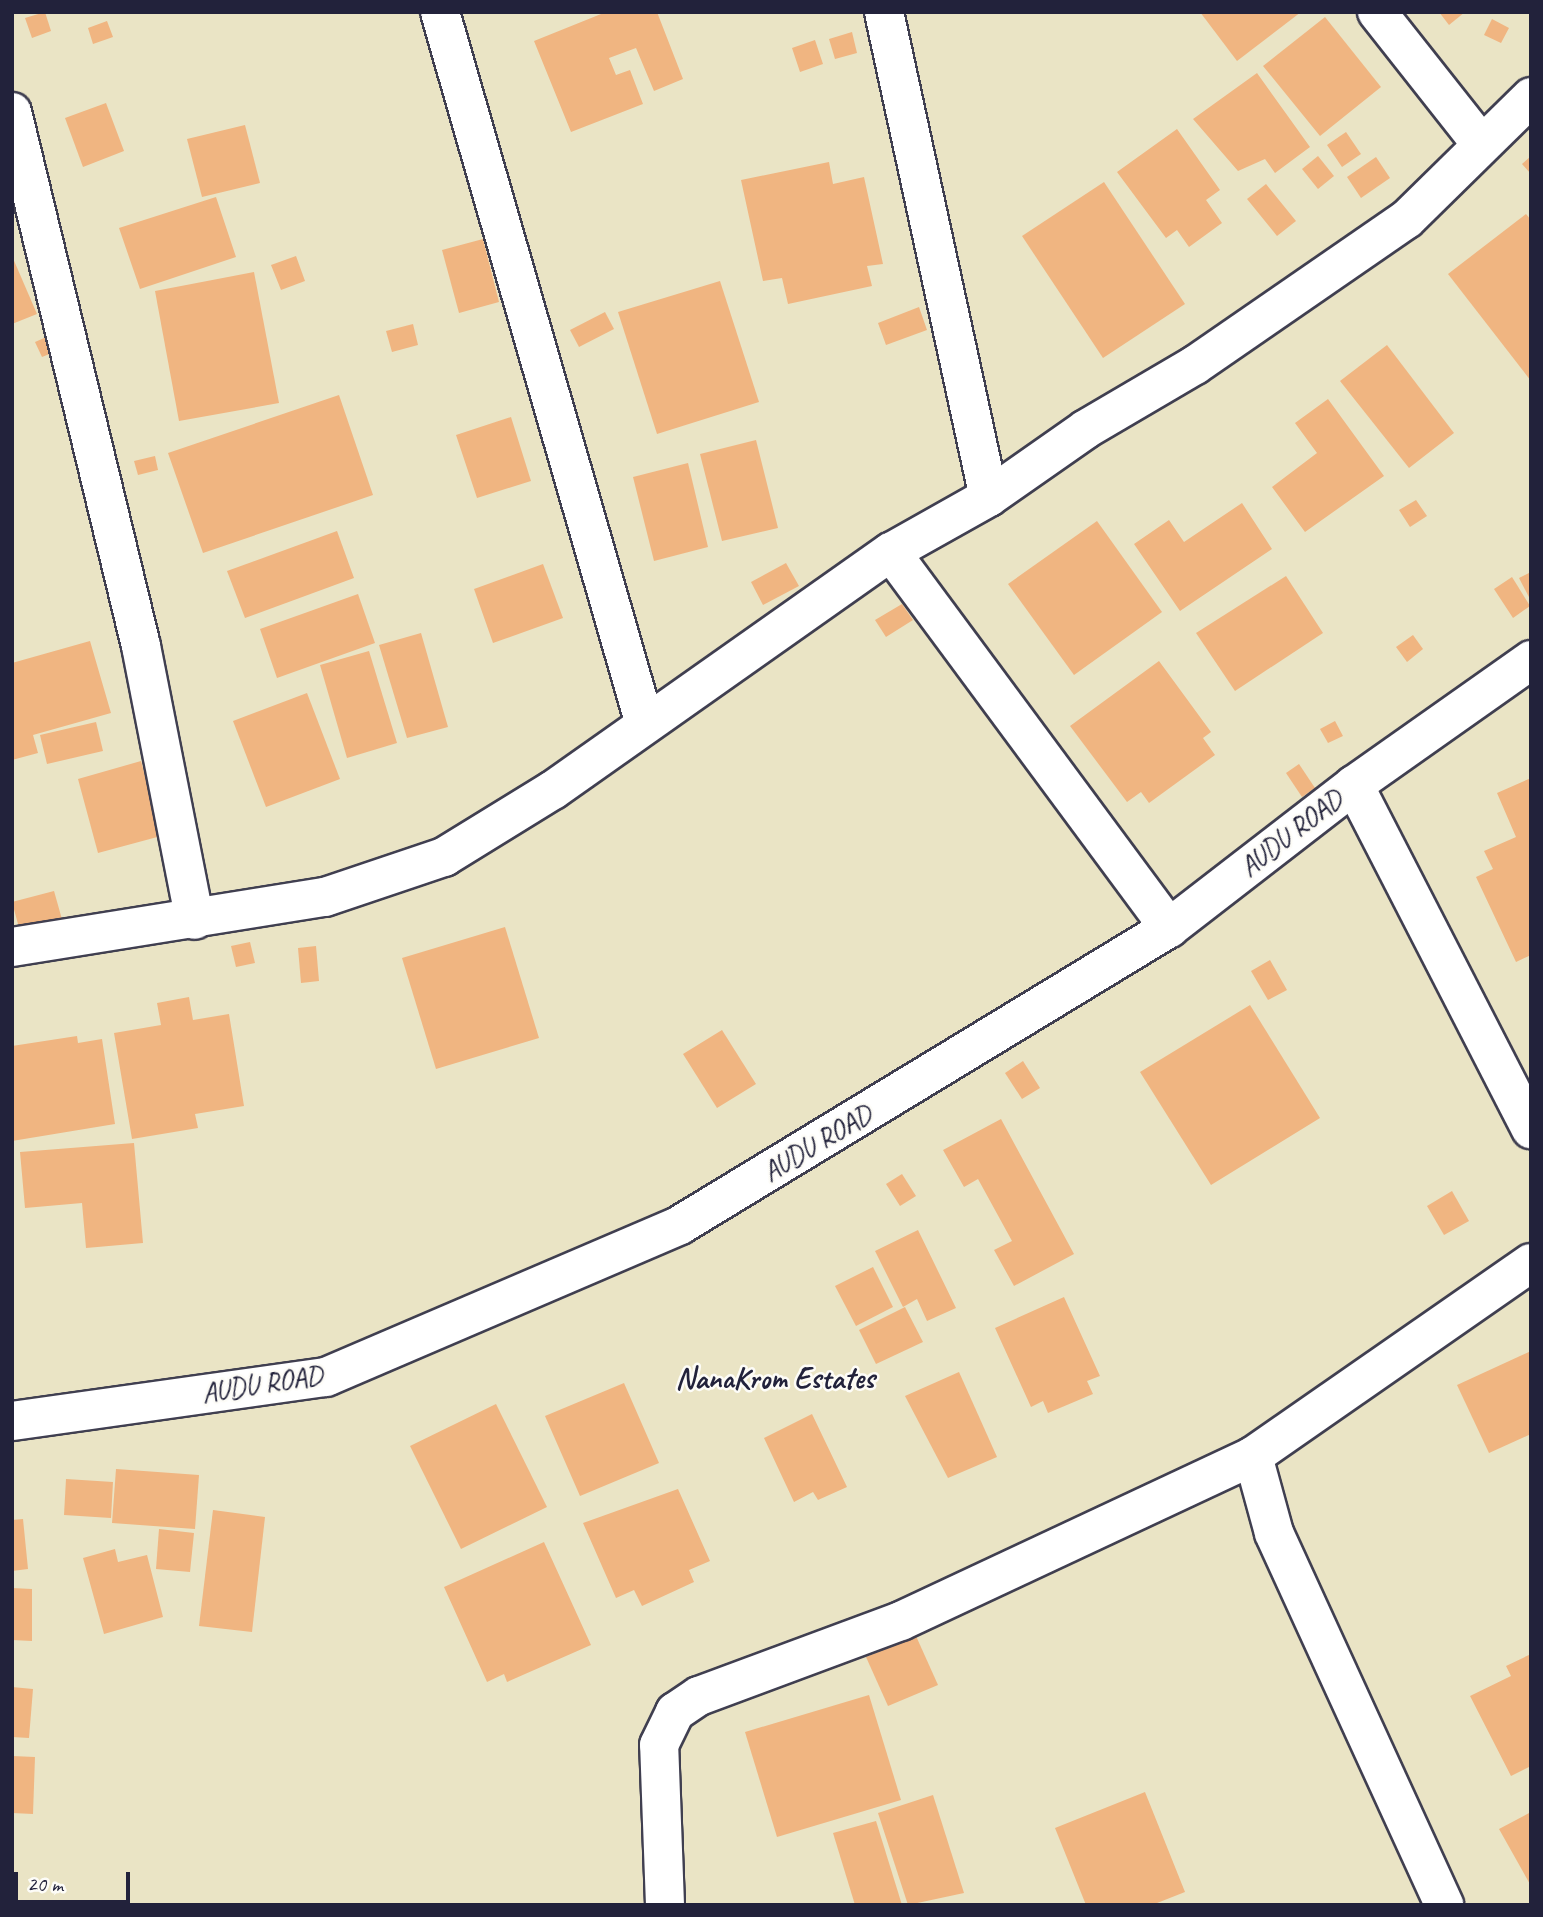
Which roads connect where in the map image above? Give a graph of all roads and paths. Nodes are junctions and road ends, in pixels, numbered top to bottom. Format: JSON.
{"nodes":[{"id":1,"x":439,"y":12,"type":"edge"},
{"id":2,"x":884,"y":12,"type":"edge"},
{"id":3,"x":1377,"y":12,"type":"edge"},
{"id":4,"x":1531,"y":97,"type":"edge"},
{"id":5,"x":12,"y":112,"type":"edge"},
{"id":6,"x":1479,"y":141,"type":"junction"},
{"id":7,"x":989,"y":497,"type":"junction"},
{"id":8,"x":891,"y":552,"type":"junction"},
{"id":9,"x":1531,"y":660,"type":"edge"},
{"id":10,"x":644,"y":721,"type":"junction"},
{"id":11,"x":1354,"y":785,"type":"junction"},
{"id":12,"x":195,"y":920,"type":"junction"},
{"id":13,"x":1169,"y":928,"type":"junction"},
{"id":14,"x":12,"y":947,"type":"edge"},
{"id":15,"x":1531,"y":1129,"type":"edge"},
{"id":16,"x":1531,"y":1263,"type":"edge"},
{"id":17,"x":12,"y":1421,"type":"edge"},
{"id":18,"x":1253,"y":1456,"type":"junction"},
{"id":19,"x":665,"y":1905,"type":"edge"},
{"id":20,"x":1444,"y":1905,"type":"edge"}],
"edges":[{"from":1,"to":10,"type":"street"},
{"from":2,"to":7,"type":"street"},
{"from":3,"to":6,"type":"street"},
{"from":4,"to":6,"type":"street"},
{"from":5,"to":12,"type":"street"},
{"from":6,"to":7,"type":"street"},
{"from":7,"to":8,"type":"street"},
{"from":8,"to":10,"type":"street"},
{"from":8,"to":13,"type":"street"},
{"from":9,"to":11,"type":"street","name":"AUDU ROAD"},
{"from":10,"to":12,"type":"street"},
{"from":11,"to":13,"type":"street","name":"AUDU ROAD"},
{"from":11,"to":15,"type":"street"},
{"from":12,"to":14,"type":"street"},
{"from":13,"to":17,"type":"street","name":"AUDU ROAD"},
{"from":16,"to":18,"type":"street"},
{"from":18,"to":19,"type":"street"},
{"from":18,"to":20,"type":"street"}]}
